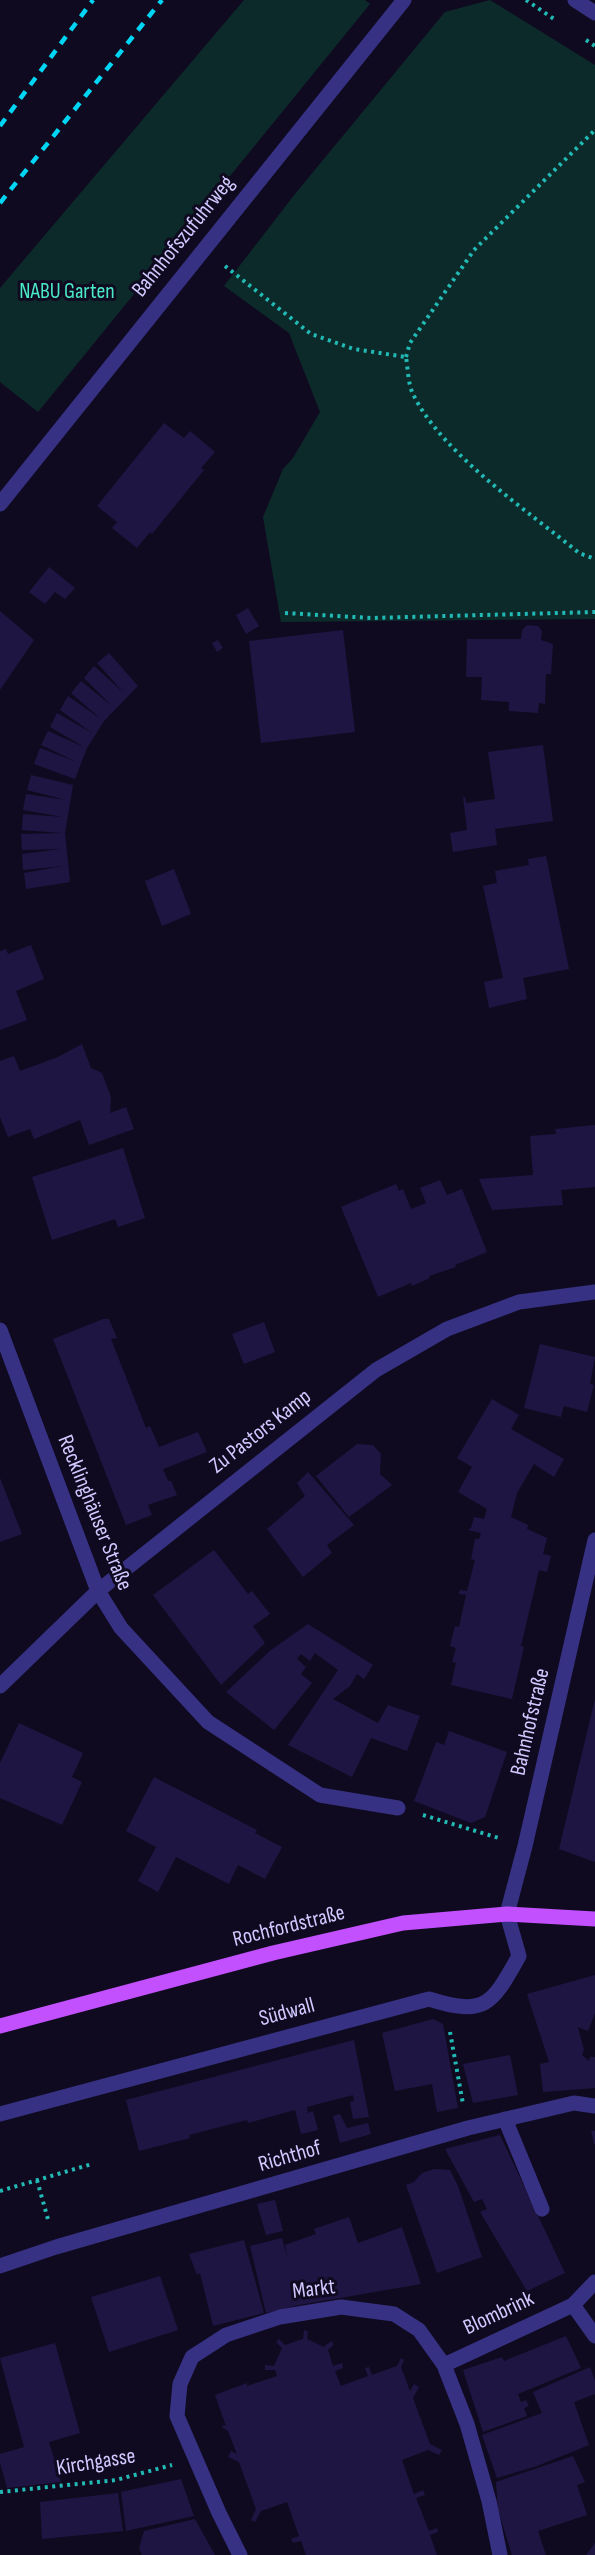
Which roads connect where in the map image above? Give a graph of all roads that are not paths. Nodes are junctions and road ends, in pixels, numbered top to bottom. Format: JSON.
{"nodes":[{"id":1,"x":404,"y":0,"type":"edge"},
{"id":2,"x":575,"y":0,"type":"edge"},
{"id":3,"x":595,"y":14,"type":"edge"},
{"id":4,"x":0,"y":504,"type":"edge"},
{"id":5,"x":595,"y":1292,"type":"edge"},
{"id":6,"x":0,"y":1330,"type":"edge"},
{"id":7,"x":595,"y":1540,"type":"edge"},
{"id":8,"x":98,"y":1591,"type":"junction"},
{"id":9,"x":0,"y":1686,"type":"edge"},
{"id":10,"x":398,"y":1808,"type":"road end"},
{"id":11,"x":507,"y":1914,"type":"junction"},
{"id":12,"x":595,"y":1919,"type":"edge"},
{"id":13,"x":0,"y":2026,"type":"edge"},
{"id":14,"x":595,"y":2106,"type":"edge"},
{"id":15,"x":0,"y":2114,"type":"edge"},
{"id":16,"x":505,"y":2119,"type":"junction"},
{"id":17,"x":542,"y":2208,"type":"dead end"},
{"id":18,"x":0,"y":2266,"type":"edge"},
{"id":19,"x":595,"y":2282,"type":"edge"},
{"id":20,"x":573,"y":2305,"type":"junction"},
{"id":21,"x":595,"y":2336,"type":"edge"},
{"id":22,"x":444,"y":2365,"type":"junction"},
{"id":23,"x":240,"y":2555,"type":"edge"},
{"id":24,"x":500,"y":2555,"type":"edge"}],
"edges":[{"from":1,"to":4,"type":"street","name":"Bahnhofszufuhrweg"},
{"from":2,"to":3,"type":"street"},
{"from":5,"to":8,"type":"street","name":"Zu Pastors Kamp"},
{"from":6,"to":8,"type":"street","name":"Recklinghäuser Straße"},
{"from":7,"to":11,"type":"street","name":"Bahnhofstraße"},
{"from":8,"to":9,"type":"street","name":"Zu Pastors Kamp"},
{"from":8,"to":10,"type":"street","name":"Recklinghäuser Straße"},
{"from":11,"to":12,"type":"main road","name":"Rochfordstraße"},
{"from":11,"to":13,"type":"main road","name":"Rochfordstraße"},
{"from":11,"to":15,"type":"street","name":"Südwall"},
{"from":14,"to":16,"type":"street","name":"Richthof"},
{"from":16,"to":17,"type":"street"},
{"from":16,"to":18,"type":"street","name":"Richthof"},
{"from":19,"to":20,"type":"street","name":"Blombrink"},
{"from":20,"to":21,"type":"street"},
{"from":20,"to":22,"type":"street","name":"Blombrink"},
{"from":22,"to":23,"type":"street","name":"Markt"},
{"from":22,"to":24,"type":"street","name":"Markt"}]}
